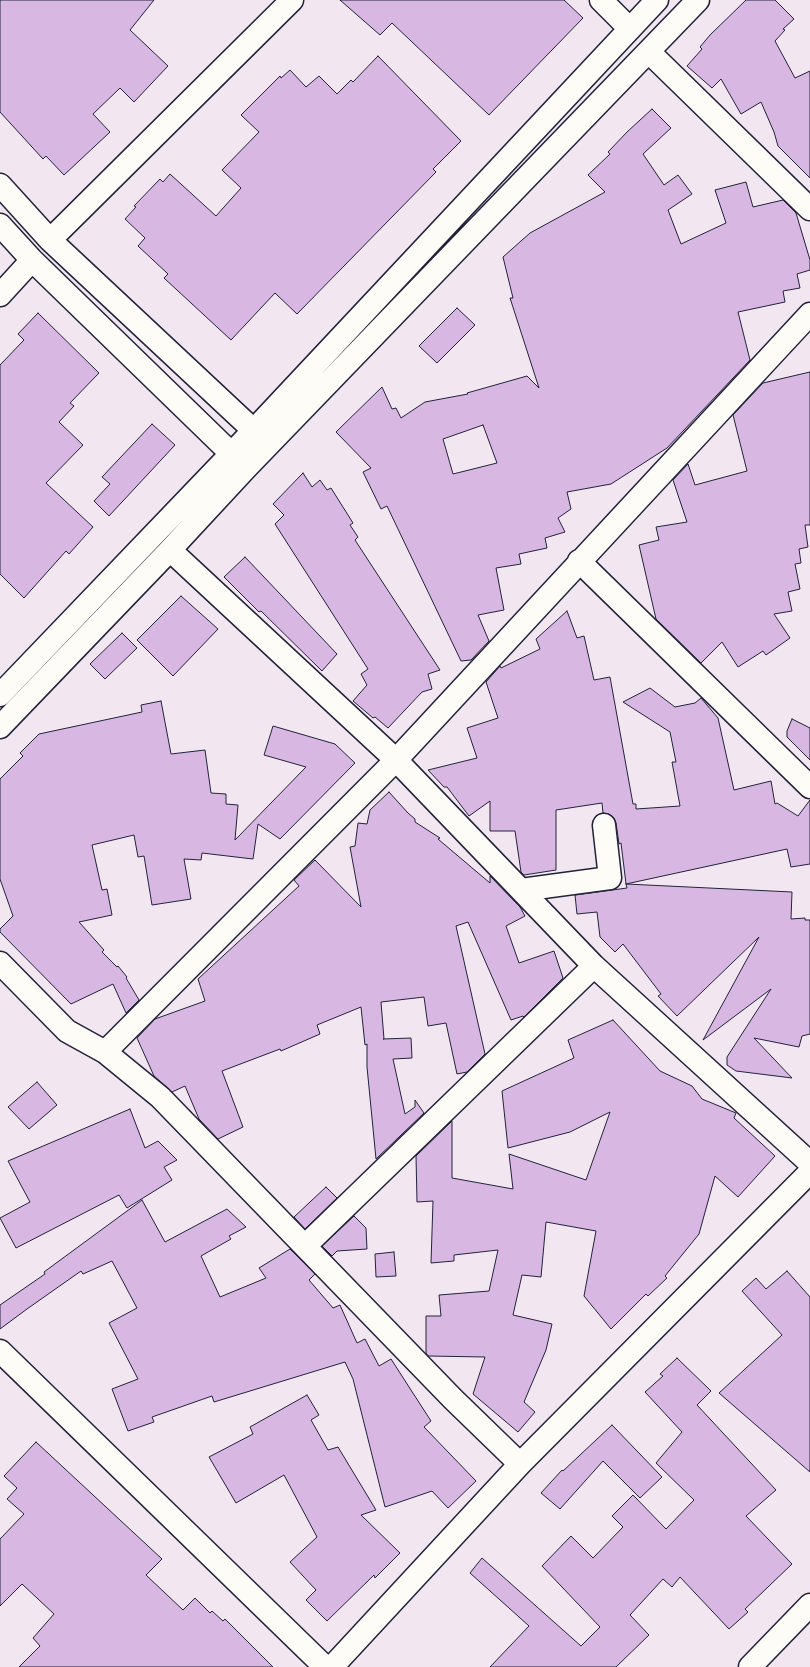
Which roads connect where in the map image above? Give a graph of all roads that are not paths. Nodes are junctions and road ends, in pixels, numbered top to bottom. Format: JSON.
{"nodes":[{"id":1,"x":292,"y":0,"type":"edge"},
{"id":2,"x":601,"y":0,"type":"edge"},
{"id":3,"x":657,"y":0,"type":"edge"},
{"id":4,"x":698,"y":0,"type":"edge"},
{"id":5,"x":630,"y":29,"type":"junction"},
{"id":6,"x":649,"y":52,"type":"junction"},
{"id":7,"x":0,"y":185,"type":"edge"},
{"id":8,"x":810,"y":209,"type":"edge"},
{"id":9,"x":0,"y":225,"type":"edge"},
{"id":10,"x":50,"y":240,"type":"junction"},
{"id":11,"x":32,"y":260,"type":"junction"},
{"id":12,"x":0,"y":295,"type":"edge"},
{"id":13,"x":810,"y":314,"type":"edge"},
{"id":14,"x":261,"y":437,"type":"junction"},
{"id":15,"x":239,"y":460,"type":"junction"},
{"id":16,"x":170,"y":550,"type":"junction"},
{"id":17,"x":579,"y":561,"type":"junction"},
{"id":18,"x":0,"y":695,"type":"edge"},
{"id":19,"x":0,"y":727,"type":"edge"},
{"id":20,"x":396,"y":760,"type":"junction"},
{"id":21,"x":810,"y":787,"type":"edge"},
{"id":22,"x":604,"y":824,"type":"dead end"},
{"id":23,"x":522,"y":890,"type":"junction"},
{"id":24,"x":0,"y":963,"type":"edge"},
{"id":25,"x":594,"y":966,"type":"junction"},
{"id":26,"x":105,"y":1052,"type":"junction"},
{"id":27,"x":810,"y":1163,"type":"edge"},
{"id":28,"x":810,"y":1172,"type":"edge"},
{"id":29,"x":305,"y":1246,"type":"junction"},
{"id":30,"x":0,"y":1351,"type":"edge"},
{"id":31,"x":520,"y":1464,"type":"junction"},
{"id":32,"x":810,"y":1604,"type":"edge"},
{"id":33,"x":325,"y":1667,"type":"edge"},
{"id":34,"x":332,"y":1667,"type":"edge"},
{"id":35,"x":750,"y":1667,"type":"edge"}],
"edges":[{"from":1,"to":10,"type":"street"},
{"from":2,"to":5,"type":"street"},
{"from":3,"to":5,"type":"street"},
{"from":4,"to":6,"type":"street"},
{"from":5,"to":14,"type":"street"},
{"from":6,"to":8,"type":"street"},
{"from":6,"to":14,"type":"street"},
{"from":7,"to":10,"type":"street"},
{"from":9,"to":11,"type":"street"},
{"from":10,"to":14,"type":"street"},
{"from":11,"to":12,"type":"street"},
{"from":11,"to":15,"type":"street"},
{"from":13,"to":17,"type":"street"},
{"from":14,"to":15,"type":"street"},
{"from":15,"to":16,"type":"street"},
{"from":15,"to":18,"type":"street"},
{"from":16,"to":19,"type":"street"},
{"from":16,"to":20,"type":"street"},
{"from":17,"to":20,"type":"street"},
{"from":17,"to":21,"type":"street"},
{"from":20,"to":23,"type":"street"},
{"from":20,"to":26,"type":"street"},
{"from":22,"to":23,"type":"street"},
{"from":23,"to":25,"type":"street"},
{"from":24,"to":26,"type":"street"},
{"from":25,"to":27,"type":"street"},
{"from":25,"to":29,"type":"street"},
{"from":26,"to":29,"type":"street"},
{"from":28,"to":31,"type":"street"},
{"from":29,"to":31,"type":"street"},
{"from":30,"to":33,"type":"street"},
{"from":31,"to":34,"type":"street"},
{"from":32,"to":35,"type":"street"}]}
